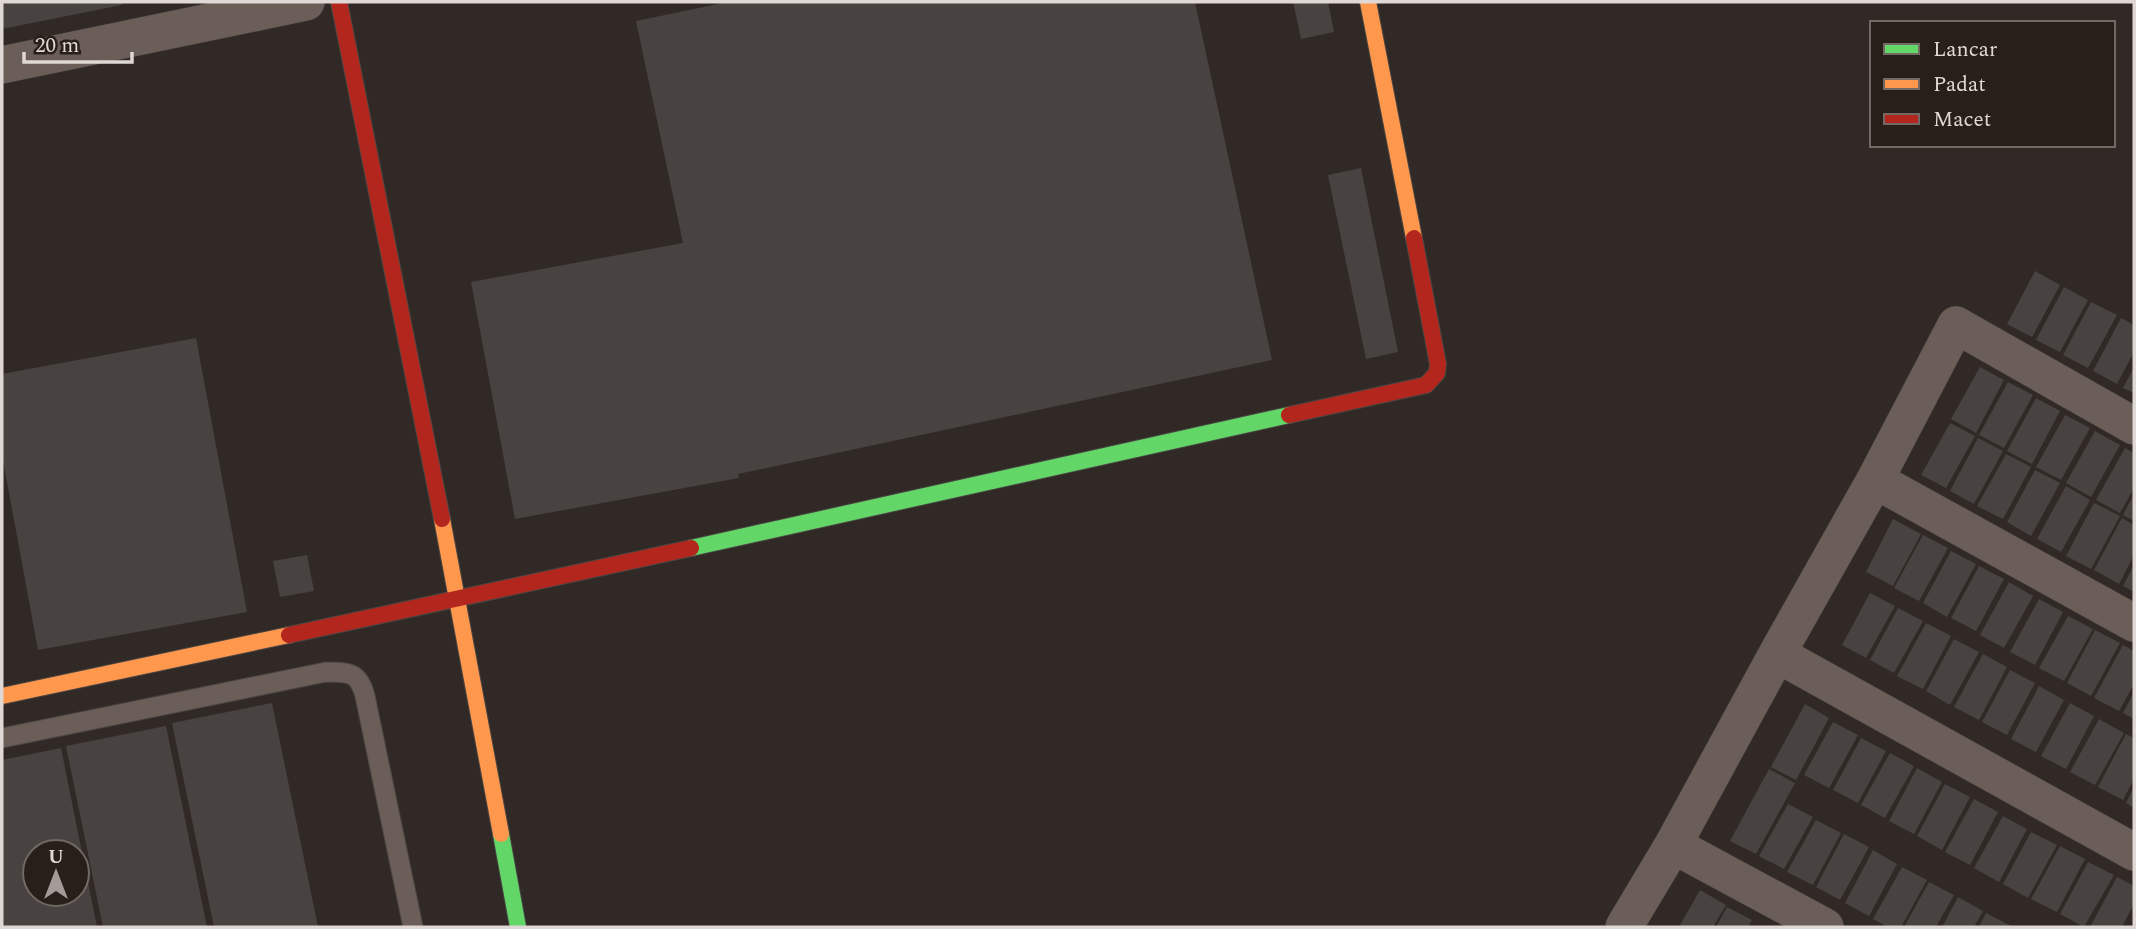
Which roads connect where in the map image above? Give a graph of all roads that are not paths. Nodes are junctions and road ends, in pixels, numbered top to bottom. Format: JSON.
{"nodes":[{"id":1,"x":306,"y":2,"type":"edge"},
{"id":2,"x":340,"y":2,"type":"edge"},
{"id":3,"x":1368,"y":2,"type":"edge"},
{"id":4,"x":2,"y":65,"type":"edge"},
{"id":5,"x":2134,"y":426,"type":"edge"},
{"id":6,"x":1875,"y":480,"type":"junction"},
{"id":7,"x":458,"y":599,"type":"junction"},
{"id":8,"x":2134,"y":623,"type":"edge"},
{"id":9,"x":1777,"y":654,"type":"junction"},
{"id":10,"x":2,"y":695,"type":"edge"},
{"id":11,"x":2,"y":738,"type":"edge"},
{"id":12,"x":1673,"y":845,"type":"junction"},
{"id":13,"x":2134,"y":852,"type":"edge"},
{"id":14,"x":413,"y":927,"type":"edge"},
{"id":15,"x":517,"y":927,"type":"edge"},
{"id":16,"x":1623,"y":927,"type":"edge"},
{"id":17,"x":1825,"y":927,"type":"edge"}],
"edges":[{"from":1,"to":4,"type":"street"},
{"from":2,"to":7,"type":"street"},
{"from":3,"to":7,"type":"street"},
{"from":5,"to":6,"type":"street"},
{"from":6,"to":8,"type":"street"},
{"from":6,"to":9,"type":"street"},
{"from":7,"to":10,"type":"street"},
{"from":7,"to":15,"type":"street"},
{"from":9,"to":12,"type":"street"},
{"from":9,"to":13,"type":"street"},
{"from":11,"to":14,"type":"lane"},
{"from":12,"to":16,"type":"street"},
{"from":12,"to":17,"type":"street"}]}
